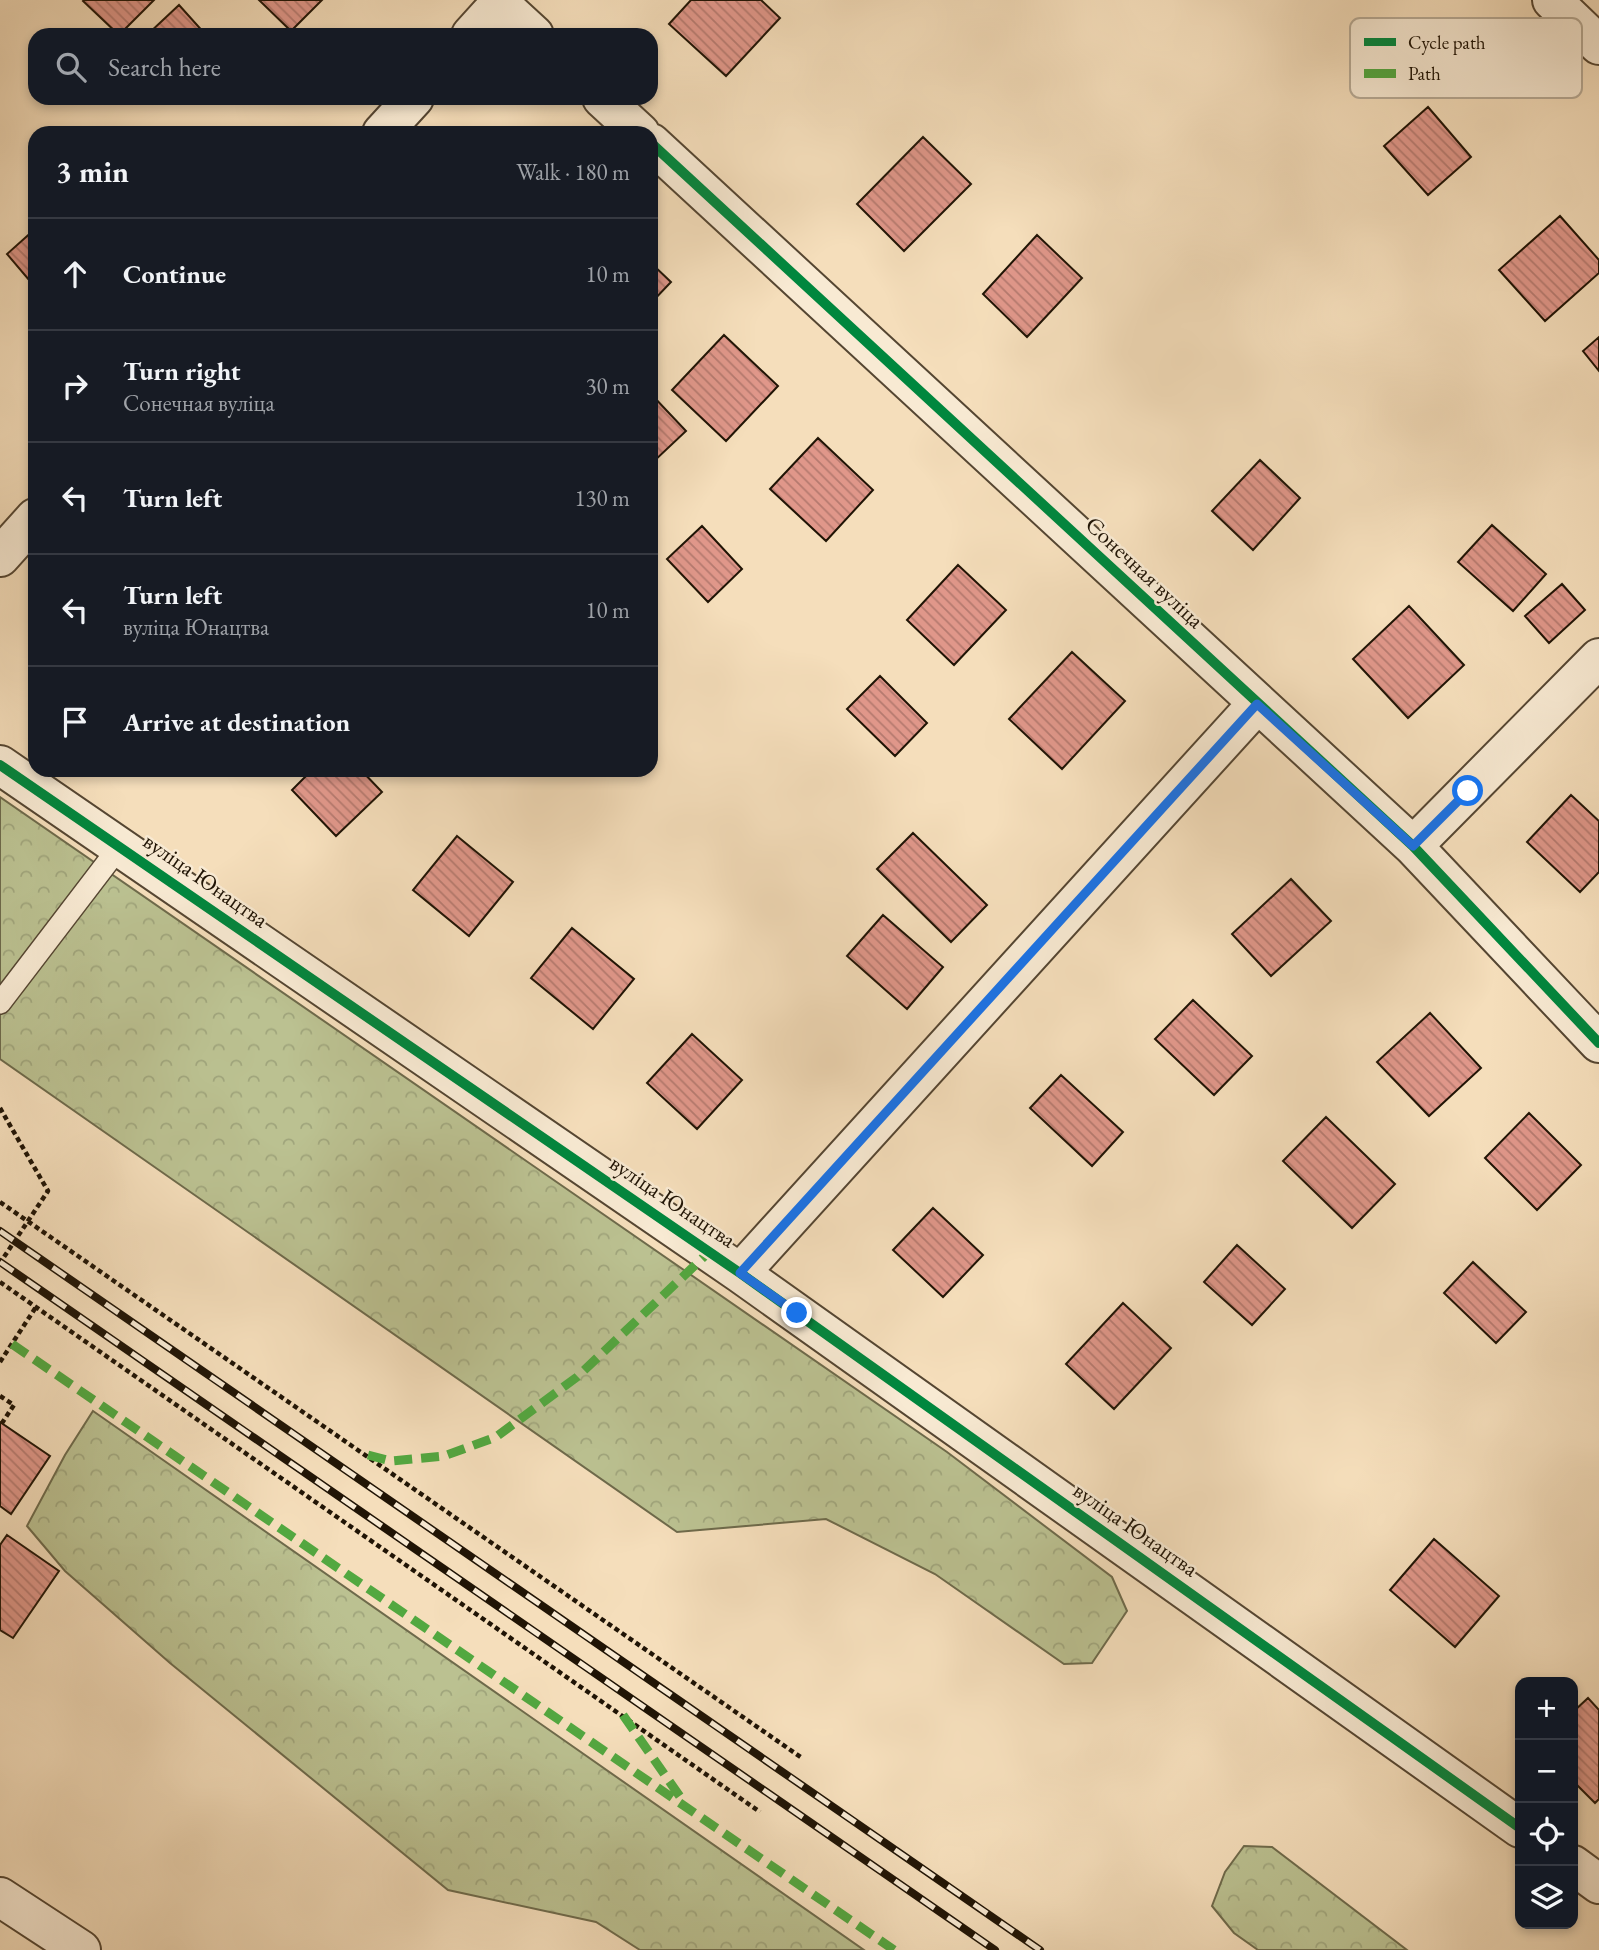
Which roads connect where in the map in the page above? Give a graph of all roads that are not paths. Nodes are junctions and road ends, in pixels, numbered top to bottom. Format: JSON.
{"nodes":[{"id":1,"x":1552,"y":0,"type":"edge"},
{"id":2,"x":498,"y":2,"type":"edge"},
{"id":3,"x":1571,"y":18,"type":"edge"},
{"id":4,"x":477,"y":28,"type":"edge"},
{"id":5,"x":526,"y":28,"type":"edge"},
{"id":6,"x":1582,"y":29,"type":"edge"},
{"id":7,"x":1599,"y":45,"type":"edge"},
{"id":8,"x":408,"y":105,"type":"edge"},
{"id":9,"x":610,"y":105,"type":"edge"},
{"id":10,"x":388,"y":126,"type":"edge"},
{"id":11,"x":632,"y":126,"type":"edge"},
{"id":12,"x":658,"y":149,"type":"edge"},
{"id":13,"x":28,"y":526,"type":"edge"},
{"id":14,"x":0,"y":557,"type":"edge"},
{"id":15,"x":1599,"y":658,"type":"edge"},
{"id":16,"x":1257,"y":704,"type":"junction"},
{"id":17,"x":0,"y":765,"type":"edge"},
{"id":18,"x":120,"y":846,"type":"junction"},
{"id":19,"x":1413,"y":846,"type":"junction"},
{"id":20,"x":0,"y":1003,"type":"edge"},
{"id":21,"x":1599,"y":1042,"type":"edge"},
{"id":22,"x":740,"y":1273,"type":"junction"},
{"id":23,"x":1515,"y":1824,"type":"edge"},
{"id":24,"x":1574,"y":1866,"type":"edge"},
{"id":25,"x":1599,"y":1884,"type":"edge"},
{"id":26,"x":0,"y":1897,"type":"edge"},
{"id":27,"x":81,"y":1950,"type":"edge"}],
"edges":[{"from":1,"to":3,"type":"street"},
{"from":2,"to":4,"type":"street"},
{"from":2,"to":5,"type":"street"},
{"from":6,"to":7,"type":"street"},
{"from":8,"to":10,"type":"street"},
{"from":9,"to":11,"type":"street"},
{"from":12,"to":16,"type":"street","name":"Сонечная вуліца"},
{"from":13,"to":14,"type":"street"},
{"from":15,"to":19,"type":"street"},
{"from":16,"to":19,"type":"street","name":"Сонечная вуліца"},
{"from":16,"to":22,"type":"street"},
{"from":17,"to":18,"type":"street","name":"вуліца Юнацтва"},
{"from":18,"to":20,"type":"lane"},
{"from":18,"to":22,"type":"street","name":"вуліца Юнацтва"},
{"from":19,"to":21,"type":"street","name":"Сонечная вуліца"},
{"from":22,"to":23,"type":"street","name":"вуліца Юнацтва"},
{"from":24,"to":25,"type":"street"},
{"from":26,"to":27,"type":"street"}]}
